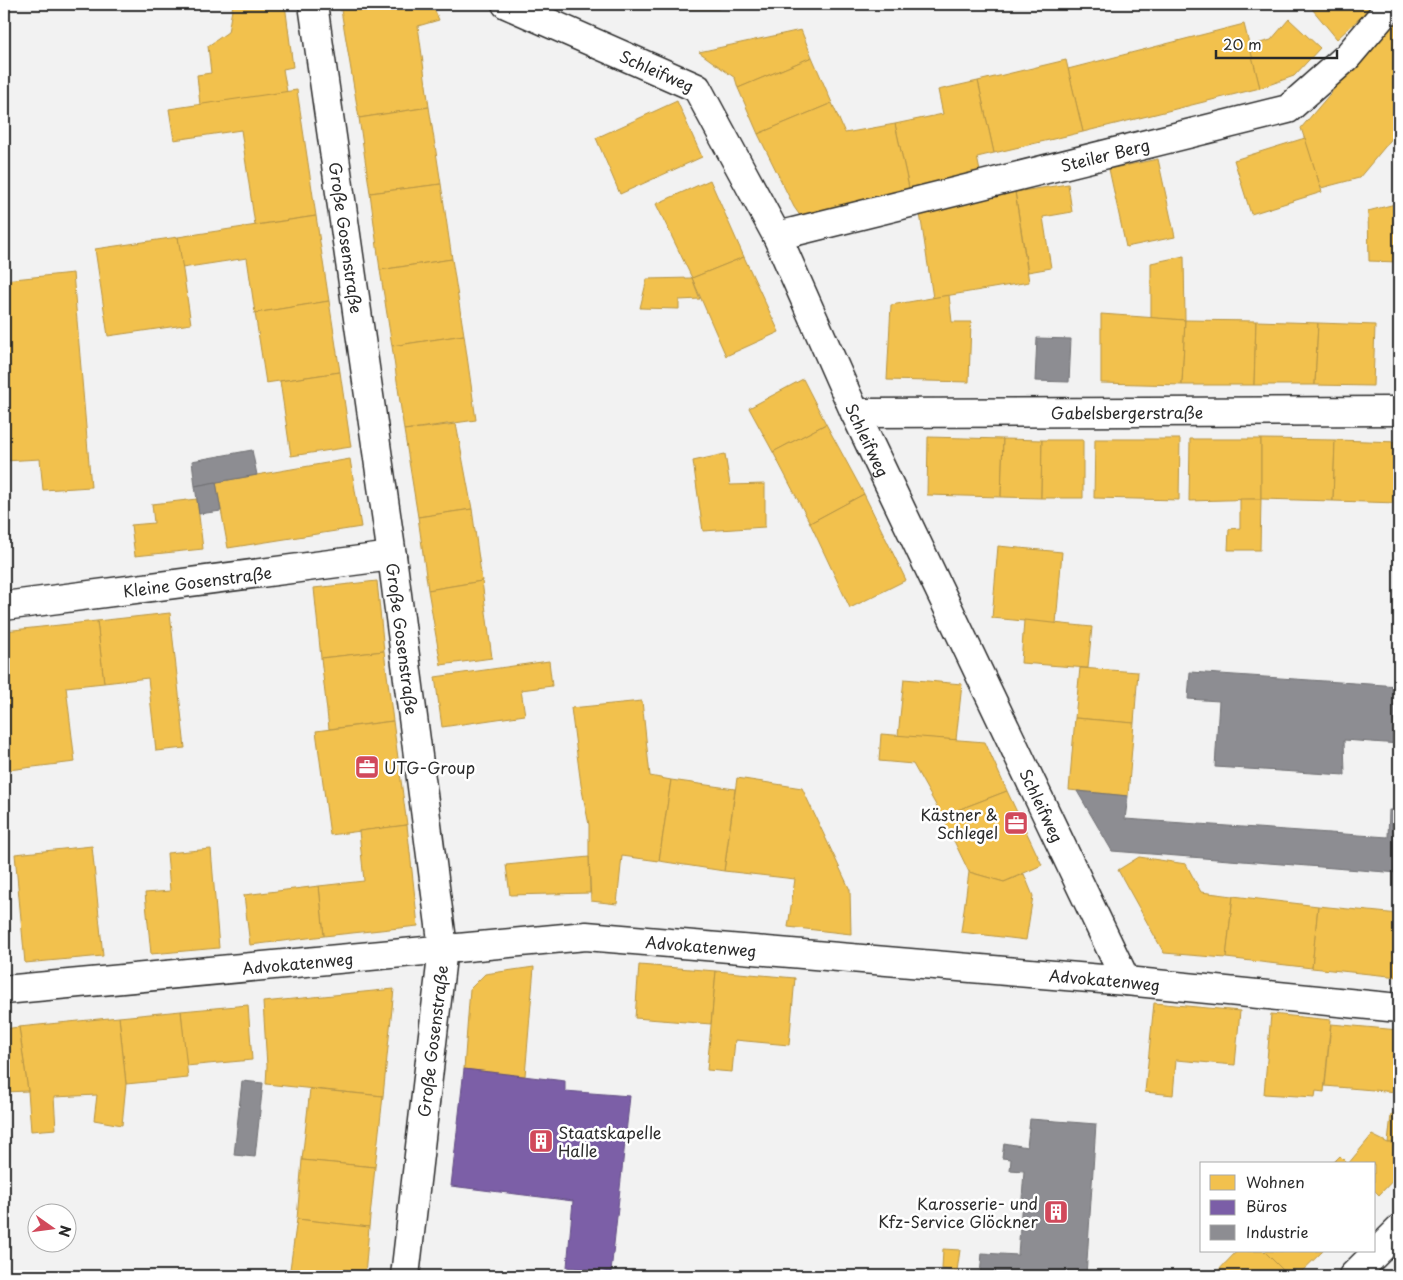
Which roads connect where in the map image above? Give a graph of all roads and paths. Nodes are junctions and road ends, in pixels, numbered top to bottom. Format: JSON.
{"nodes":[{"id":1,"x":313,"y":4,"type":"edge"},
{"id":2,"x":506,"y":4,"type":"edge"},
{"id":3,"x":1392,"y":4,"type":"edge"},
{"id":4,"x":777,"y":236,"type":"junction"},
{"id":5,"x":1399,"y":411,"type":"edge"},
{"id":6,"x":855,"y":413,"type":"junction"},
{"id":7,"x":392,"y":556,"type":"junction"},
{"id":8,"x":4,"y":606,"type":"edge"},
{"id":9,"x":443,"y":948,"type":"junction"},
{"id":10,"x":1126,"y":981,"type":"junction"},
{"id":11,"x":4,"y":985,"type":"edge"},
{"id":12,"x":1399,"y":1008,"type":"edge"},
{"id":13,"x":1399,"y":1230,"type":"edge"},
{"id":14,"x":405,"y":1276,"type":"edge"},
{"id":15,"x":1353,"y":1276,"type":"edge"}],
"edges":[{"from":1,"to":7,"type":"street","name":"Große Gosenstraße"},
{"from":2,"to":4,"type":"street","name":"Schleifweg"},
{"from":3,"to":4,"type":"street","name":"Steiler Berg"},
{"from":4,"to":6,"type":"street","name":"Schleifweg"},
{"from":5,"to":6,"type":"street","name":"Gabelsbergerstraße"},
{"from":6,"to":10,"type":"street","name":"Schleifweg"},
{"from":7,"to":8,"type":"street","name":"Kleine Gosenstraße"},
{"from":7,"to":9,"type":"street","name":"Große Gosenstraße"},
{"from":9,"to":10,"type":"street","name":"Advokatenweg"},
{"from":9,"to":11,"type":"street","name":"Advokatenweg"},
{"from":9,"to":14,"type":"street","name":"Große Gosenstraße"},
{"from":10,"to":12,"type":"street","name":"Advokatenweg"},
{"from":13,"to":15,"type":"street"}]}
